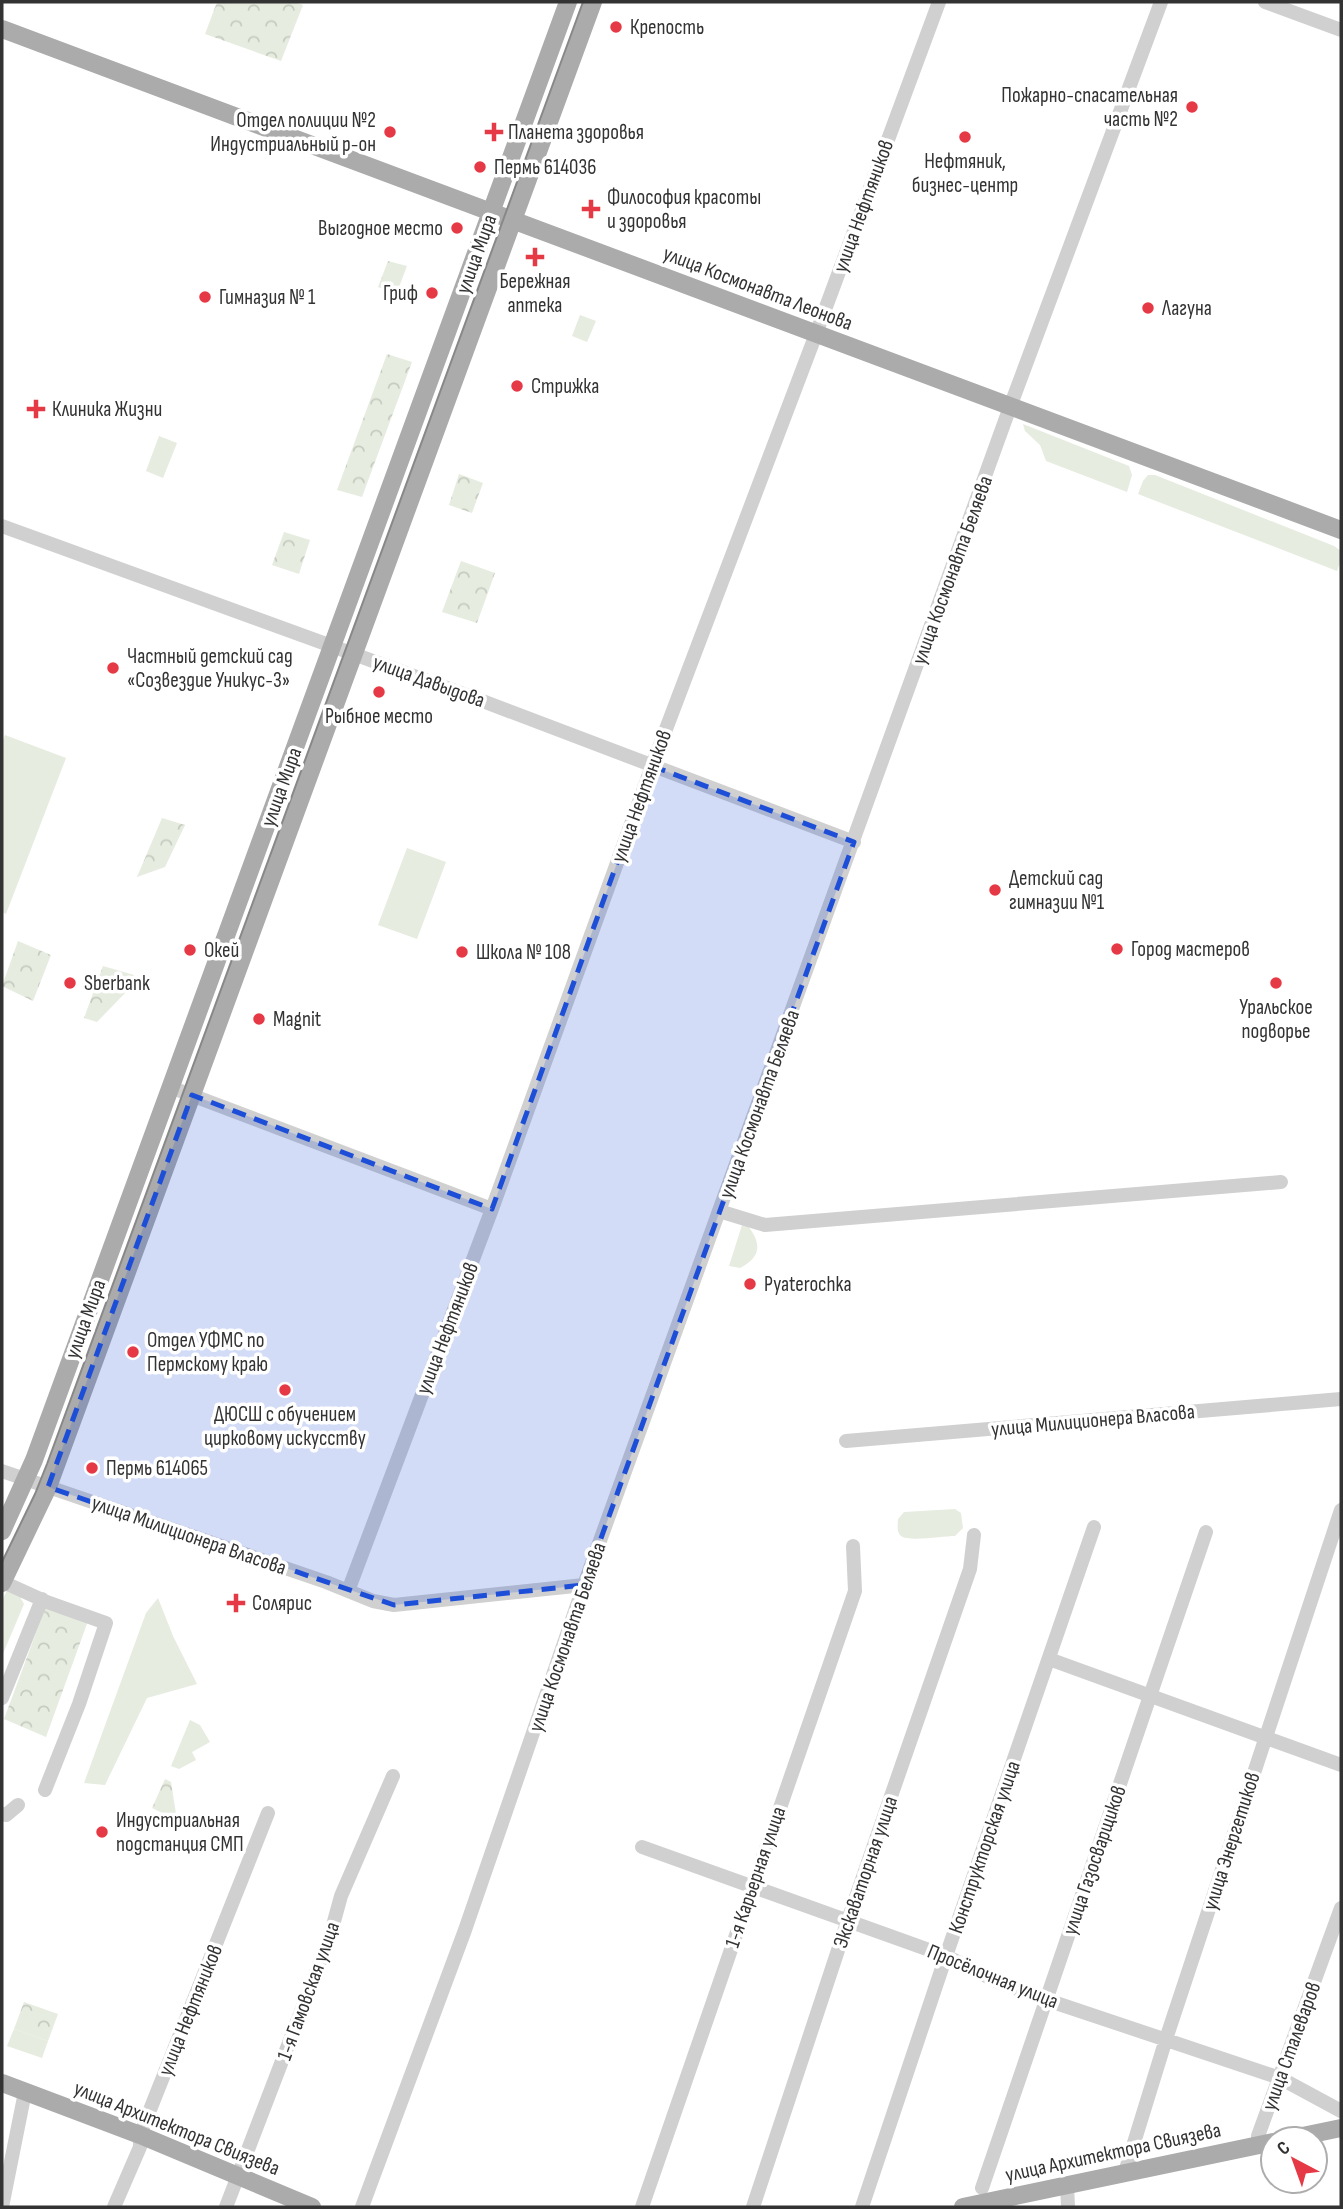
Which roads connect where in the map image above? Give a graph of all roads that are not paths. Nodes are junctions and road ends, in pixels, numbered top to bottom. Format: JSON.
{"nodes":[{"id":1,"x":568,"y":2,"type":"edge"},
{"id":2,"x":593,"y":2,"type":"edge"},
{"id":3,"x":939,"y":2,"type":"edge"},
{"id":4,"x":1161,"y":2,"type":"edge"},
{"id":5,"x":1265,"y":2,"type":"edge"},
{"id":6,"x":2,"y":29,"type":"edge"},
{"id":7,"x":1341,"y":30,"type":"edge"},
{"id":8,"x":491,"y":212,"type":"junction"},
{"id":9,"x":513,"y":220,"type":"junction"},
{"id":10,"x":816,"y":334,"type":"junction"},
{"id":11,"x":1010,"y":407,"type":"junction"},
{"id":12,"x":2,"y":526,"type":"edge"},
{"id":13,"x":1341,"y":530,"type":"edge"},
{"id":14,"x":332,"y":645,"type":"junction"},
{"id":15,"x":354,"y":653,"type":"junction"},
{"id":16,"x":652,"y":765,"type":"junction"},
{"id":17,"x":854,"y":842,"type":"junction"},
{"id":18,"x":170,"y":1087,"type":"junction"},
{"id":19,"x":192,"y":1095,"type":"junction"},
{"id":20,"x":1281,"y":1182,"type":"dead end"},
{"id":21,"x":492,"y":1209,"type":"junction"},
{"id":22,"x":719,"y":1211,"type":"junction"},
{"id":23,"x":1341,"y":1399,"type":"edge"},
{"id":24,"x":846,"y":1441,"type":"dead end"},
{"id":25,"x":2,"y":1471,"type":"edge"},
{"id":26,"x":27,"y":1479,"type":"junction"},
{"id":27,"x":48,"y":1487,"type":"junction"},
{"id":28,"x":1341,"y":1510,"type":"edge"},
{"id":29,"x":1094,"y":1527,"type":"dead end"},
{"id":30,"x":2,"y":1531,"type":"edge"},
{"id":31,"x":1206,"y":1532,"type":"dead end"},
{"id":32,"x":974,"y":1535,"type":"dead end"},
{"id":33,"x":853,"y":1546,"type":"dead end"},
{"id":34,"x":2,"y":1582,"type":"edge"},
{"id":35,"x":584,"y":1585,"type":"junction"},
{"id":36,"x":348,"y":1591,"type":"junction"},
{"id":37,"x":42,"y":1599,"type":"junction"},
{"id":38,"x":1049,"y":1659,"type":"junction"},
{"id":39,"x":1150,"y":1697,"type":"junction"},
{"id":40,"x":2,"y":1698,"type":"edge"},
{"id":41,"x":1266,"y":1738,"type":"junction"},
{"id":42,"x":1341,"y":1765,"type":"edge"},
{"id":43,"x":393,"y":1776,"type":"dead end"},
{"id":44,"x":45,"y":1790,"type":"dead end"},
{"id":45,"x":18,"y":1805,"type":"dead end"},
{"id":46,"x":268,"y":1812,"type":"dead end"},
{"id":47,"x":2,"y":1814,"type":"edge"},
{"id":48,"x":642,"y":1847,"type":"dead end"},
{"id":49,"x":752,"y":1885,"type":"junction"},
{"id":50,"x":1341,"y":1908,"type":"edge"},
{"id":51,"x":848,"y":1920,"type":"junction"},
{"id":52,"x":946,"y":1956,"type":"junction"},
{"id":53,"x":1047,"y":2000,"type":"junction"},
{"id":54,"x":1166,"y":2039,"type":"junction"},
{"id":55,"x":1280,"y":2078,"type":"junction"},
{"id":56,"x":2,"y":2081,"type":"edge"},
{"id":57,"x":25,"y":2092,"type":"junction"},
{"id":58,"x":1341,"y":2111,"type":"edge"},
{"id":59,"x":1262,"y":2125,"type":"edge"},
{"id":60,"x":140,"y":2135,"type":"junction"},
{"id":61,"x":1259,"y":2144,"type":"edge"},
{"id":62,"x":1125,"y":2172,"type":"junction"},
{"id":63,"x":238,"y":2177,"type":"junction"},
{"id":64,"x":1067,"y":2185,"type":"junction"},
{"id":65,"x":982,"y":2188,"type":"dead end"},
{"id":66,"x":2,"y":2207,"type":"edge"},
{"id":67,"x":114,"y":2207,"type":"edge"},
{"id":68,"x":226,"y":2207,"type":"edge"},
{"id":69,"x":312,"y":2207,"type":"edge"},
{"id":70,"x":362,"y":2207,"type":"edge"},
{"id":71,"x":642,"y":2207,"type":"edge"},
{"id":72,"x":753,"y":2207,"type":"edge"},
{"id":73,"x":862,"y":2207,"type":"edge"},
{"id":74,"x":963,"y":2207,"type":"edge"},
{"id":75,"x":1068,"y":2207,"type":"edge"}],
"edges":[{"from":1,"to":8,"type":"main road","name":"улица Мира"},
{"from":2,"to":9,"type":"main road","name":"улица Мира"},
{"from":3,"to":10,"type":"street","name":"улица Нефтяников"},
{"from":4,"to":11,"type":"street","name":"улица Космонавта Беляева"},
{"from":5,"to":7,"type":"street"},
{"from":6,"to":8,"type":"main road","name":"улица Космонавта Леонова"},
{"from":8,"to":9,"type":"main road","name":"улица Космонавта Леонова"},
{"from":8,"to":14,"type":"main road","name":"улица Мира"},
{"from":9,"to":10,"type":"main road","name":"улица Космонавта Леонова"},
{"from":9,"to":15,"type":"main road","name":"улица Мира"},
{"from":10,"to":11,"type":"main road","name":"улица Космонавта Леонова"},
{"from":10,"to":16,"type":"street","name":"улица Нефтяников"},
{"from":11,"to":13,"type":"main road","name":"улица Космонавта Леонова"},
{"from":11,"to":17,"type":"street","name":"улица Космонавта Беляева"},
{"from":12,"to":14,"type":"street","name":"улица Давыдова"},
{"from":14,"to":15,"type":"street","name":"улица Давыдова"},
{"from":14,"to":18,"type":"main road","name":"улица Мира"},
{"from":15,"to":16,"type":"street","name":"улица Давыдова"},
{"from":15,"to":19,"type":"main road","name":"улица Мира"},
{"from":16,"to":17,"type":"street","name":"улица Давыдова"},
{"from":16,"to":21,"type":"street","name":"улица Нефтяников"},
{"from":17,"to":22,"type":"street","name":"улица Космонавта Беляева"},
{"from":18,"to":19,"type":"street"},
{"from":18,"to":26,"type":"main road","name":"улица Мира"},
{"from":19,"to":21,"type":"street"},
{"from":19,"to":27,"type":"main road","name":"улица Мира"},
{"from":20,"to":22,"type":"street"},
{"from":21,"to":36,"type":"street","name":"улица Нефтяников"},
{"from":22,"to":35,"type":"street","name":"улица Космонавта Беляева"},
{"from":23,"to":24,"type":"street","name":"улица Милиционера Власова"},
{"from":25,"to":26,"type":"street","name":"улица Милиционера Власова"},
{"from":26,"to":27,"type":"street","name":"улица Милиционера Власова"},
{"from":26,"to":30,"type":"main road","name":"улица Мира"},
{"from":27,"to":34,"type":"main road","name":"улица Мира"},
{"from":27,"to":36,"type":"street","name":"улица Милиционера Власова"},
{"from":28,"to":41,"type":"street","name":"улица Энергетиков"},
{"from":29,"to":38,"type":"street","name":"Конструкторская улица"},
{"from":31,"to":39,"type":"street","name":"улица Газосварщиков"},
{"from":32,"to":51,"type":"street","name":"Экскаваторная улица"},
{"from":33,"to":49,"type":"street","name":"1-я Карьерная улица"},
{"from":34,"to":37,"type":"street"},
{"from":35,"to":36,"type":"street","name":"улица Милиционера Власова"},
{"from":35,"to":70,"type":"street","name":"улица Космонавта Беляева"},
{"from":37,"to":40,"type":"street"},
{"from":37,"to":44,"type":"street"},
{"from":38,"to":39,"type":"street"},
{"from":38,"to":52,"type":"street","name":"Конструкторская улица"},
{"from":39,"to":41,"type":"street"},
{"from":39,"to":53,"type":"street","name":"улица Газосварщиков"},
{"from":41,"to":42,"type":"street"},
{"from":41,"to":54,"type":"street","name":"улица Энергетиков"},
{"from":43,"to":63,"type":"street","name":"1-я Гамовская улица"},
{"from":45,"to":47,"type":"street"},
{"from":46,"to":60,"type":"street","name":"улица Нефтяников"},
{"from":48,"to":49,"type":"street","name":"Просёлочная улица"},
{"from":49,"to":51,"type":"street","name":"Просёлочная улица"},
{"from":49,"to":71,"type":"street","name":"1-я Карьерная улица"},
{"from":50,"to":55,"type":"street","name":"улица Сталеваров"},
{"from":51,"to":52,"type":"street","name":"Просёлочная улица"},
{"from":51,"to":72,"type":"street","name":"Экскаваторная улица"},
{"from":52,"to":53,"type":"street","name":"Просёлочная улица"},
{"from":52,"to":73,"type":"street","name":"Конструкторская улица"},
{"from":53,"to":54,"type":"street","name":"Просёлочная улица"},
{"from":53,"to":65,"type":"street","name":"улица Газосварщиков"},
{"from":54,"to":55,"type":"street","name":"Просёлочная улица"},
{"from":54,"to":62,"type":"street","name":"улица Энергетиков"},
{"from":55,"to":58,"type":"street","name":"Просёлочная улица"},
{"from":55,"to":59,"type":"street","name":"улица Сталеваров"},
{"from":56,"to":57,"type":"main road","name":"улица Архитектора Свиязева"},
{"from":57,"to":60,"type":"main road","name":"улица Архитектора Свиязева"},
{"from":57,"to":66,"type":"street"},
{"from":60,"to":63,"type":"main road","name":"улица Архитектора Свиязева"},
{"from":60,"to":67,"type":"street","name":"улица Нефтяников"},
{"from":61,"to":62,"type":"main road","name":"улица Архитектора Свиязева"},
{"from":62,"to":64,"type":"main road","name":"улица Архитектора Свиязева"},
{"from":63,"to":68,"type":"street","name":"1-я Гамовская улица"},
{"from":63,"to":69,"type":"main road","name":"улица Архитектора Свиязева"},
{"from":64,"to":74,"type":"main road","name":"улица Архитектора Свиязева"},
{"from":64,"to":75,"type":"street"}]}
